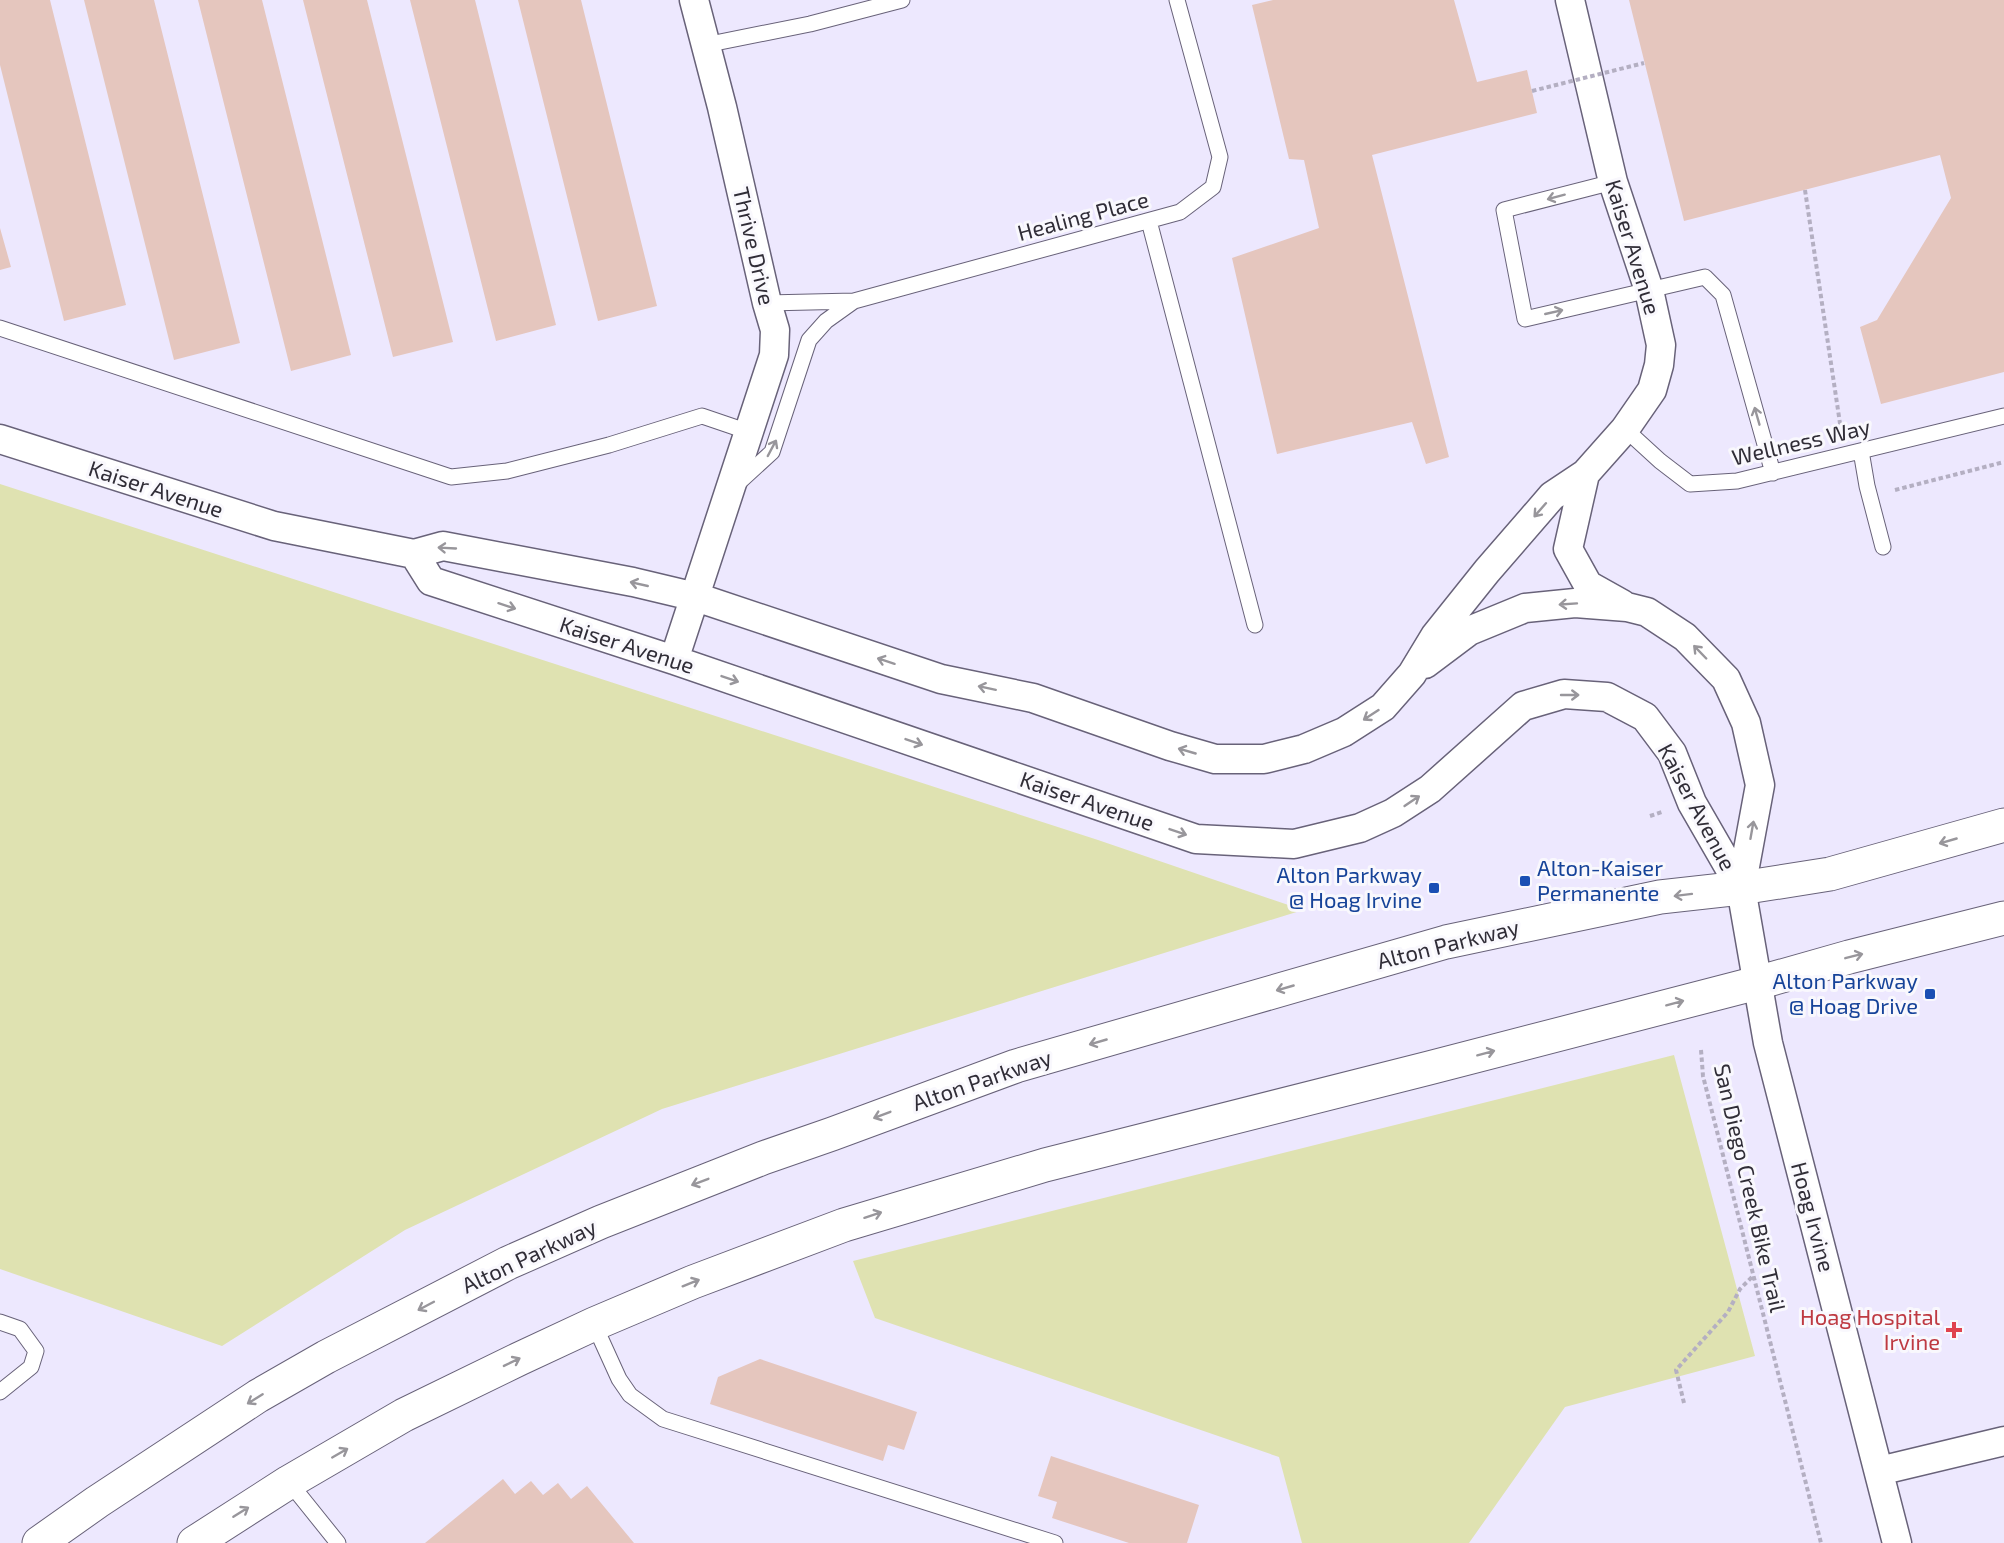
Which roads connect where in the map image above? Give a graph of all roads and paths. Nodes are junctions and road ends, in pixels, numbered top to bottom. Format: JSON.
{"nodes":[{"id":1,"x":694,"y":0,"type":"edge"},
{"id":2,"x":902,"y":0,"type":"edge"},
{"id":3,"x":1177,"y":0,"type":"edge"},
{"id":4,"x":1570,"y":0,"type":"edge"},
{"id":5,"x":705,"y":45,"type":"junction"},
{"id":6,"x":1644,"y":63,"type":"dead end"},
{"id":7,"x":1532,"y":91,"type":"dead end"},
{"id":8,"x":1613,"y":182,"type":"junction"},
{"id":9,"x":1805,"y":190,"type":"dead end"},
{"id":10,"x":1149,"y":221,"type":"junction"},
{"id":11,"x":1648,"y":290,"type":"junction"},
{"id":12,"x":854,"y":301,"type":"junction"},
{"id":13,"x":767,"y":303,"type":"junction"},
{"id":14,"x":0,"y":328,"type":"edge"},
{"id":15,"x":2004,"y":416,"type":"edge"},
{"id":16,"x":1625,"y":429,"type":"junction"},
{"id":17,"x":749,"y":432,"type":"junction"},
{"id":18,"x":0,"y":439,"type":"edge"},
{"id":19,"x":1861,"y":451,"type":"junction"},
{"id":20,"x":1845,"y":455,"type":"junction"},
{"id":21,"x":2004,"y":462,"type":"edge"},
{"id":22,"x":1773,"y":473,"type":"junction"},
{"id":23,"x":1585,"y":474,"type":"junction"},
{"id":24,"x":731,"y":489,"type":"junction"},
{"id":25,"x":1870,"y":496,"type":"junction"},
{"id":26,"x":1883,"y":547,"type":"dead end"},
{"id":27,"x":414,"y":554,"type":"junction"},
{"id":28,"x":696,"y":597,"type":"junction"},
{"id":29,"x":1627,"y":607,"type":"junction"},
{"id":30,"x":1255,"y":625,"type":"dead end"},
{"id":31,"x":674,"y":660,"type":"junction"},
{"id":32,"x":1412,"y":674,"type":"junction"},
{"id":33,"x":2004,"y":825,"type":"edge"},
{"id":34,"x":1741,"y":888,"type":"junction"},
{"id":35,"x":2004,"y":918,"type":"edge"},
{"id":36,"x":1757,"y":983,"type":"junction"},
{"id":37,"x":1701,"y":1050,"type":"dead end"},
{"id":38,"x":1753,"y":1276,"type":"junction"},
{"id":39,"x":0,"y":1322,"type":"edge"},
{"id":40,"x":594,"y":1324,"type":"junction"},
{"id":41,"x":0,"y":1392,"type":"edge"},
{"id":42,"x":1684,"y":1403,"type":"dead end"},
{"id":43,"x":2004,"y":1441,"type":"edge"},
{"id":44,"x":1879,"y":1471,"type":"junction"},
{"id":45,"x":289,"y":1482,"type":"junction"},
{"id":46,"x":39,"y":1543,"type":"edge"},
{"id":47,"x":194,"y":1543,"type":"edge"},
{"id":48,"x":338,"y":1543,"type":"edge"},
{"id":49,"x":1055,"y":1543,"type":"edge"},
{"id":50,"x":1821,"y":1543,"type":"edge"},
{"id":51,"x":1897,"y":1543,"type":"edge"}],
"edges":[{"from":1,"to":5,"type":"street","name":"Thrive Drive"},
{"from":2,"to":5,"type":"lane"},
{"from":3,"to":10,"type":"lane","name":"Healing Place"},
{"from":4,"to":8,"type":"street","name":"Kaiser Avenue"},
{"from":5,"to":13,"type":"street","name":"Thrive Drive"},
{"from":6,"to":7,"type":"path","bridge":true},
{"from":8,"to":11,"type":"street","name":"Kaiser Avenue"},
{"from":8,"to":11,"type":"lane","one_way":true},
{"from":9,"to":20,"type":"path"},
{"from":10,"to":12,"type":"lane","name":"Healing Place"},
{"from":10,"to":30,"type":"lane"},
{"from":11,"to":16,"type":"street","name":"Kaiser Avenue"},
{"from":22,"to":11,"type":"lane","one_way":true},
{"from":12,"to":13,"type":"lane","name":"Healing Place"},
{"from":24,"to":12,"type":"lane","name":"Thrive Drive","one_way":true},
{"from":13,"to":17,"type":"street","name":"Thrive Drive"},
{"from":14,"to":17,"type":"lane"},
{"from":15,"to":19,"type":"lane","name":"Wellness Way"},
{"from":16,"to":22,"type":"lane","name":"Wellness Way"},
{"from":16,"to":23,"type":"street","name":"Kaiser Avenue"},
{"from":17,"to":24,"type":"street","name":"Thrive Drive"},
{"from":18,"to":27,"type":"street","name":"Kaiser Avenue"},
{"from":19,"to":20,"type":"lane","name":"Wellness Way"},
{"from":19,"to":25,"type":"lane"},
{"from":20,"to":22,"type":"lane","name":"Wellness Way"},
{"from":21,"to":25,"type":"path"},
{"from":23,"to":29,"type":"street","name":"Kaiser Avenue"},
{"from":23,"to":32,"type":"street","name":"Kaiser Avenue","one_way":true},
{"from":24,"to":28,"type":"street","name":"Thrive Drive"},
{"from":25,"to":26,"type":"lane"},
{"from":28,"to":27,"type":"street","name":"Kaiser Avenue","one_way":true},
{"from":27,"to":31,"type":"street","name":"Kaiser Avenue","one_way":true},
{"from":28,"to":31,"type":"street","name":"Thrive Drive"},
{"from":32,"to":28,"type":"street","name":"Kaiser Avenue","one_way":true},
{"from":29,"to":32,"type":"street","name":"Kaiser Avenue","one_way":true},
{"from":34,"to":29,"type":"street","name":"Kaiser Avenue","one_way":true},
{"from":31,"to":34,"type":"street","name":"Kaiser Avenue","one_way":true},
{"from":33,"to":34,"type":"main road","name":"Alton Parkway","one_way":true},
{"from":34,"to":36,"type":"street","name":"Hoag Irvine"},
{"from":34,"to":46,"type":"main road","name":"Alton Parkway","one_way":true},
{"from":36,"to":35,"type":"main road","one_way":true},
{"from":40,"to":36,"type":"main road","one_way":true},
{"from":36,"to":44,"type":"street","name":"Hoag Irvine"},
{"from":37,"to":38,"type":"path","name":"San Diego Creek Bike Trail"},
{"from":38,"to":42,"type":"path"},
{"from":38,"to":50,"type":"path","name":"San Diego Creek Bike Trail"},
{"from":39,"to":41,"type":"lane"},
{"from":45,"to":40,"type":"main road","one_way":true},
{"from":40,"to":49,"type":"lane"},
{"from":43,"to":44,"type":"street"},
{"from":44,"to":51,"type":"street","name":"Hoag Irvine"},
{"from":47,"to":45,"type":"main road","one_way":true},
{"from":45,"to":48,"type":"lane"}]}
